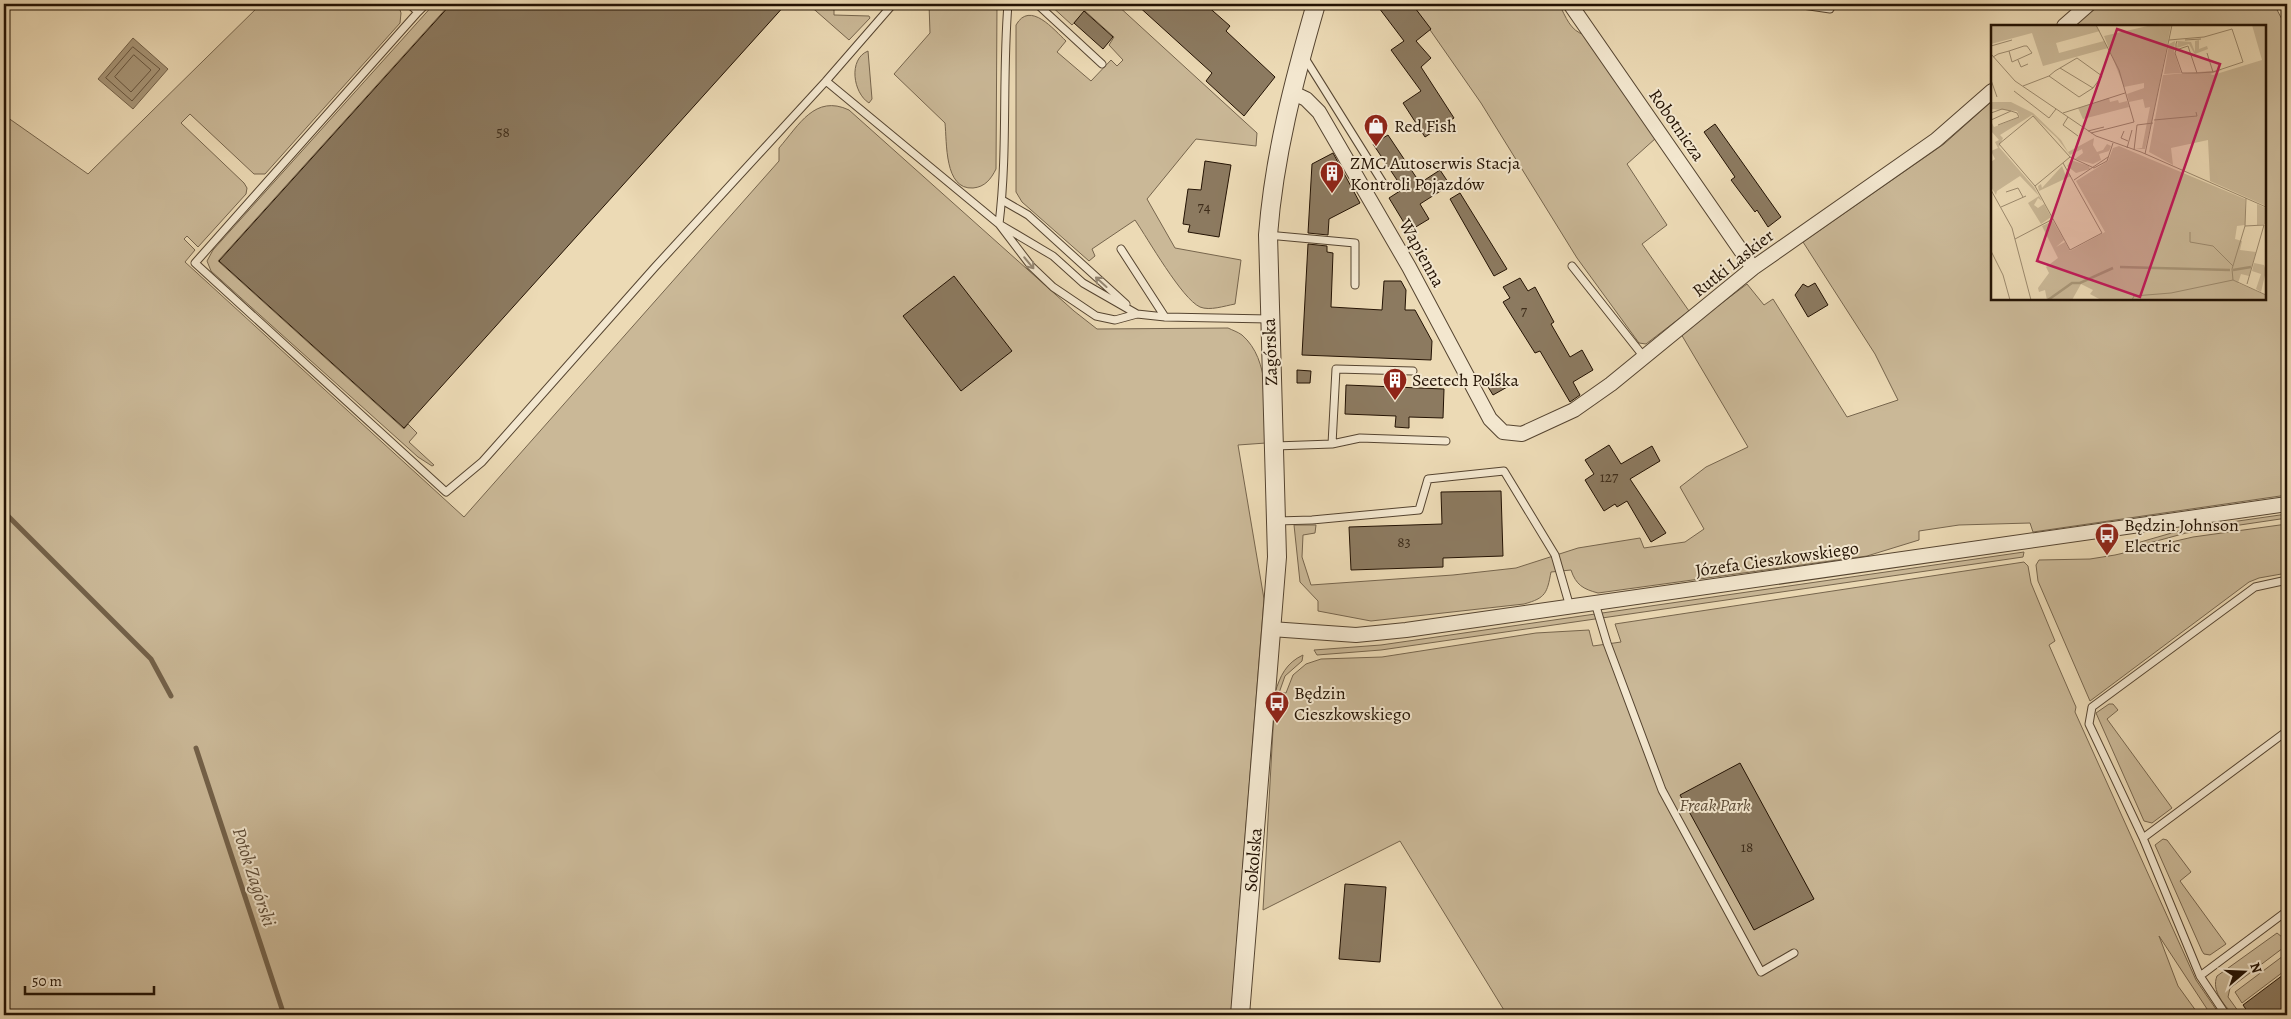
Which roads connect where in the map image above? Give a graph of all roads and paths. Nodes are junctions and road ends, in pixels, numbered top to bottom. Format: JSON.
{"nodes":[{"id":1,"x":409,"y":4,"type":"edge"},
{"id":2,"x":426,"y":4,"type":"edge"},
{"id":3,"x":893,"y":4,"type":"edge"},
{"id":4,"x":1008,"y":4,"type":"edge"},
{"id":5,"x":1037,"y":4,"type":"edge"},
{"id":6,"x":1316,"y":4,"type":"edge"},
{"id":7,"x":1570,"y":4,"type":"edge"},
{"id":8,"x":1796,"y":4,"type":"edge"},
{"id":9,"x":1832,"y":4,"type":"edge"},
{"id":10,"x":2089,"y":4,"type":"edge"},
{"id":11,"x":418,"y":12,"type":"junction"},
{"id":12,"x":2065,"y":25,"type":"edge"},
{"id":13,"x":1302,"y":53,"type":"junction"},
{"id":14,"x":1102,"y":64,"type":"dead end"},
{"id":15,"x":826,"y":81,"type":"junction"},
{"id":16,"x":1291,"y":92,"type":"junction"},
{"id":17,"x":1991,"y":92,"type":"edge"},
{"id":18,"x":1383,"y":183,"type":"dead end"},
{"id":19,"x":1002,"y":200,"type":"junction"},
{"id":20,"x":999,"y":224,"type":"junction"},
{"id":21,"x":1268,"y":235,"type":"junction"},
{"id":22,"x":1121,"y":249,"type":"dead end"},
{"id":23,"x":1572,"y":266,"type":"dead end"},
{"id":24,"x":1753,"y":268,"type":"junction"},
{"id":25,"x":1355,"y":285,"type":"dead end"},
{"id":26,"x":1137,"y":314,"type":"junction"},
{"id":27,"x":1165,"y":317,"type":"junction"},
{"id":28,"x":1268,"y":319,"type":"junction"},
{"id":29,"x":1644,"y":357,"type":"junction"},
{"id":30,"x":1413,"y":371,"type":"dead end"},
{"id":31,"x":1490,"y":419,"type":"joint"},
{"id":32,"x":1446,"y":441,"type":"dead end"},
{"id":33,"x":1332,"y":444,"type":"junction"},
{"id":34,"x":1272,"y":446,"type":"junction"},
{"id":35,"x":2287,"y":504,"type":"edge"},
{"id":36,"x":1276,"y":521,"type":"junction"},
{"id":37,"x":2286,"y":582,"type":"edge"},
{"id":38,"x":1595,"y":604,"type":"junction"},
{"id":39,"x":1570,"y":607,"type":"junction"},
{"id":40,"x":1271,"y":629,"type":"junction"},
{"id":41,"x":1266,"y":704,"type":"joint"},
{"id":42,"x":2287,"y":731,"type":"edge"},
{"id":43,"x":2143,"y":838,"type":"junction"},
{"id":44,"x":2287,"y":911,"type":"edge"},
{"id":45,"x":1794,"y":953,"type":"dead end"},
{"id":46,"x":2200,"y":976,"type":"junction"},
{"id":47,"x":4,"y":1010,"type":"edge"},
{"id":48,"x":6,"y":1015,"type":"edge"},
{"id":49,"x":1240,"y":1015,"type":"edge"},
{"id":50,"x":2226,"y":1015,"type":"edge"}],
"edges":[{"from":1,"to":11,"type":"lane"},
{"from":2,"to":11,"type":"lane"},
{"from":3,"to":15,"type":"lane"},
{"from":4,"to":19,"type":"lane"},
{"from":5,"to":14,"type":"lane"},
{"from":6,"to":13,"type":"street","name":"Zagórska"},
{"from":7,"to":24,"type":"street","name":"Robotnicza"},
{"from":8,"to":9,"type":"lane"},
{"from":10,"to":12,"type":"street"},
{"from":11,"to":15,"type":"lane"},
{"from":13,"to":16,"type":"street","name":"Zagórska"},
{"from":13,"to":18,"type":"lane"},
{"from":15,"to":20,"type":"lane"},
{"from":16,"to":21,"type":"street","name":"Zagórska"},
{"from":16,"to":31,"type":"street","name":"Wapienna"},
{"from":17,"to":24,"type":"street","name":"Rutki Laskier"},
{"from":19,"to":20,"type":"lane"},
{"from":26,"to":19,"type":"lane","one_way":true},
{"from":20,"to":26,"type":"lane"},
{"from":20,"to":26,"type":"lane","one_way":true},
{"from":21,"to":25,"type":"lane"},
{"from":21,"to":28,"type":"street","name":"Zagórska"},
{"from":22,"to":27,"type":"lane"},
{"from":23,"to":29,"type":"lane"},
{"from":24,"to":29,"type":"street","name":"Rutki Laskier"},
{"from":26,"to":27,"type":"lane"},
{"from":27,"to":28,"type":"lane"},
{"from":28,"to":34,"type":"street","name":"Zagórska"},
{"from":29,"to":31,"type":"street","name":"Rutki Laskier"},
{"from":30,"to":33,"type":"lane"},
{"from":32,"to":33,"type":"lane"},
{"from":33,"to":34,"type":"lane"},
{"from":34,"to":36,"type":"street","name":"Zagórska"},
{"from":35,"to":38,"type":"street","name":"Józefa Cieszkowskiego"},
{"from":36,"to":39,"type":"lane"},
{"from":36,"to":40,"type":"street","name":"Zagórska"},
{"from":37,"to":43,"type":"lane"},
{"from":38,"to":39,"type":"street","name":"Józefa Cieszkowskiego"},
{"from":38,"to":45,"type":"lane"},
{"from":39,"to":40,"type":"street","name":"Józefa Cieszkowskiego"},
{"from":40,"to":41,"type":"street","name":"Zagórska"},
{"from":41,"to":49,"type":"street","name":"Sokolska"},
{"from":42,"to":43,"type":"lane"},
{"from":43,"to":46,"type":"lane"},
{"from":44,"to":46,"type":"lane"},
{"from":46,"to":50,"type":"lane"},
{"from":47,"to":48,"type":"lane"}]}
